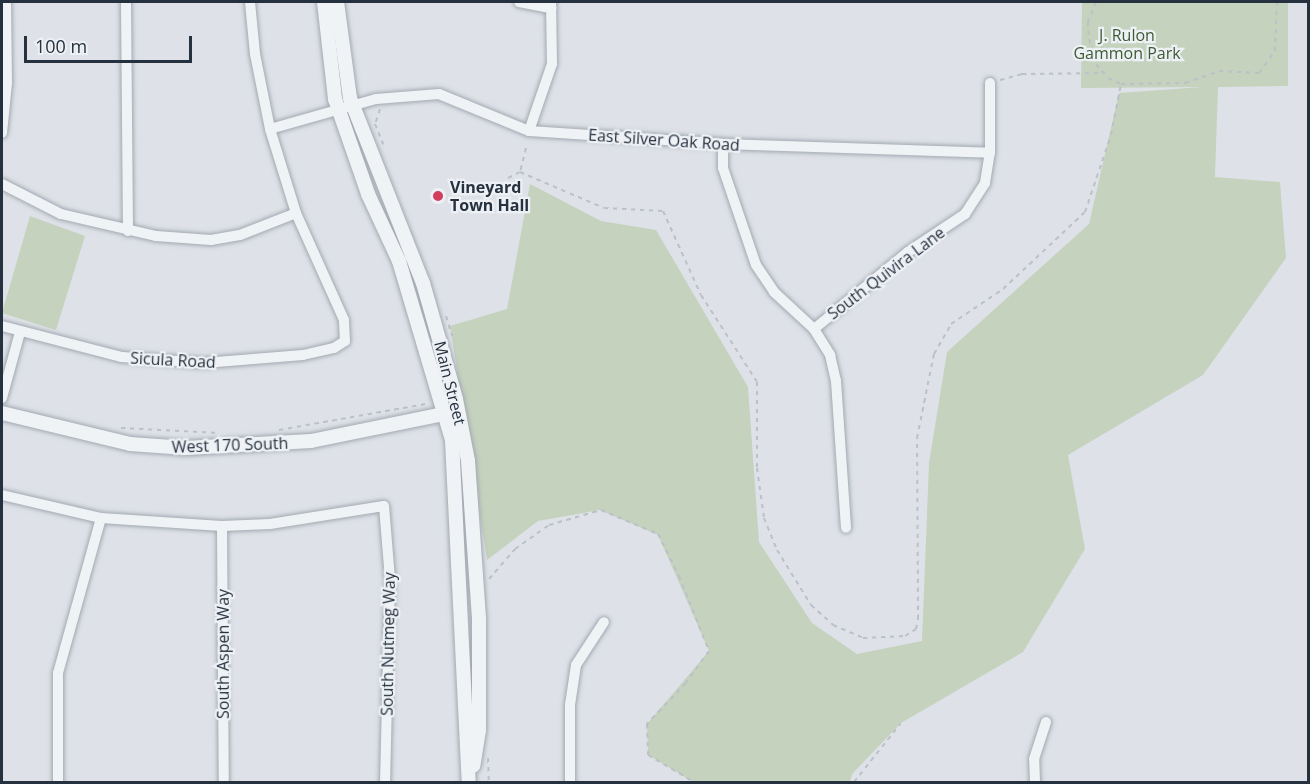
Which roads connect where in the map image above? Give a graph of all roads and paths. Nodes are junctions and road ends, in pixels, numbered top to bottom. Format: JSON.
{"nodes":[{"id":1,"x":6,"y":2,"type":"edge"},
{"id":2,"x":126,"y":2,"type":"edge"},
{"id":3,"x":250,"y":2,"type":"edge"},
{"id":4,"x":324,"y":2,"type":"edge"},
{"id":5,"x":337,"y":2,"type":"edge"},
{"id":6,"x":519,"y":2,"type":"edge"},
{"id":7,"x":1096,"y":2,"type":"edge"},
{"id":8,"x":1277,"y":2,"type":"edge"},
{"id":9,"x":551,"y":5,"type":"edge"},
{"id":10,"x":1104,"y":73,"type":"junction"},
{"id":11,"x":990,"y":82,"type":"joint"},
{"id":12,"x":346,"y":108,"type":"junction"},
{"id":13,"x":270,"y":129,"type":"junction"},
{"id":14,"x":529,"y":131,"type":"junction"},
{"id":15,"x":2,"y":133,"type":"edge"},
{"id":16,"x":723,"y":144,"type":"junction"},
{"id":17,"x":990,"y":153,"type":"junction"},
{"id":18,"x":520,"y":172,"type":"dead end"},
{"id":19,"x":508,"y":178,"type":"dead end"},
{"id":20,"x":2,"y":184,"type":"edge"},
{"id":21,"x":296,"y":213,"type":"junction"},
{"id":22,"x":128,"y":231,"type":"junction"},
{"id":23,"x":2,"y":326,"type":"edge"},
{"id":24,"x":814,"y":329,"type":"junction"},
{"id":25,"x":20,"y":332,"type":"junction"},
{"id":26,"x":2,"y":398,"type":"edge"},
{"id":27,"x":430,"y":403,"type":"dead end"},
{"id":28,"x":2,"y":413,"type":"edge"},
{"id":29,"x":452,"y":413,"type":"junction"},
{"id":30,"x":114,"y":427,"type":"dead end"},
{"id":31,"x":275,"y":431,"type":"dead end"},
{"id":32,"x":225,"y":433,"type":"dead end"},
{"id":33,"x":2,"y":495,"type":"edge"},
{"id":34,"x":101,"y":519,"type":"junction"},
{"id":35,"x":222,"y":526,"type":"junction"},
{"id":36,"x":846,"y":528,"type":"dead end"},
{"id":37,"x":489,"y":579,"type":"dead end"},
{"id":38,"x":604,"y":622,"type":"dead end"},
{"id":39,"x":1046,"y":722,"type":"dead end"},
{"id":40,"x":901,"y":723,"type":"dead end"},
{"id":41,"x":469,"y":781,"type":"edge"},
{"id":42,"x":58,"y":783,"type":"edge"},
{"id":43,"x":224,"y":783,"type":"edge"},
{"id":44,"x":385,"y":783,"type":"edge"},
{"id":45,"x":570,"y":783,"type":"edge"},
{"id":46,"x":694,"y":783,"type":"edge"},
{"id":47,"x":854,"y":783,"type":"edge"},
{"id":48,"x":1035,"y":783,"type":"edge"}],
"edges":[{"from":1,"to":15,"type":"street"},
{"from":2,"to":22,"type":"street"},
{"from":3,"to":13,"type":"street"},
{"from":4,"to":12,"type":"street","name":"Main Street"},
{"from":5,"to":12,"type":"street","name":"Main Street"},
{"from":6,"to":9,"type":"street"},
{"from":7,"to":10,"type":"path"},
{"from":8,"to":10,"type":"path"},
{"from":9,"to":14,"type":"street"},
{"from":10,"to":11,"type":"path"},
{"from":11,"to":17,"type":"street","name":"South Quivira Lane"},
{"from":12,"to":13,"type":"street","name":"East Silver Oak Road"},
{"from":12,"to":14,"type":"street","name":"East Silver Oak Road"},
{"from":12,"to":29,"type":"street","name":"Main Street"},
{"from":13,"to":21,"type":"street"},
{"from":14,"to":16,"type":"street","name":"East Silver Oak Road"},
{"from":16,"to":17,"type":"street","name":"East Silver Oak Road"},
{"from":16,"to":24,"type":"street"},
{"from":17,"to":24,"type":"street","name":"South Quivira Lane"},
{"from":18,"to":19,"type":"path"},
{"from":20,"to":22,"type":"street"},
{"from":21,"to":22,"type":"street"},
{"from":21,"to":25,"type":"street","name":"Sicula Road"},
{"from":23,"to":25,"type":"street","name":"Sicula Road"},
{"from":24,"to":36,"type":"street"},
{"from":25,"to":26,"type":"street"},
{"from":27,"to":31,"type":"path"},
{"from":28,"to":29,"type":"street","name":"West 170 South"},
{"from":29,"to":41,"type":"street","name":"Main Street"},
{"from":30,"to":32,"type":"path"},
{"from":33,"to":34,"type":"street"},
{"from":34,"to":35,"type":"street"},
{"from":34,"to":42,"type":"street"},
{"from":35,"to":43,"type":"street","name":"South Aspen Way"},
{"from":35,"to":44,"type":"street","name":"South Nutmeg Way"},
{"from":37,"to":46,"type":"path"},
{"from":38,"to":45,"type":"street"},
{"from":39,"to":48,"type":"street"},
{"from":40,"to":47,"type":"path"}]}
